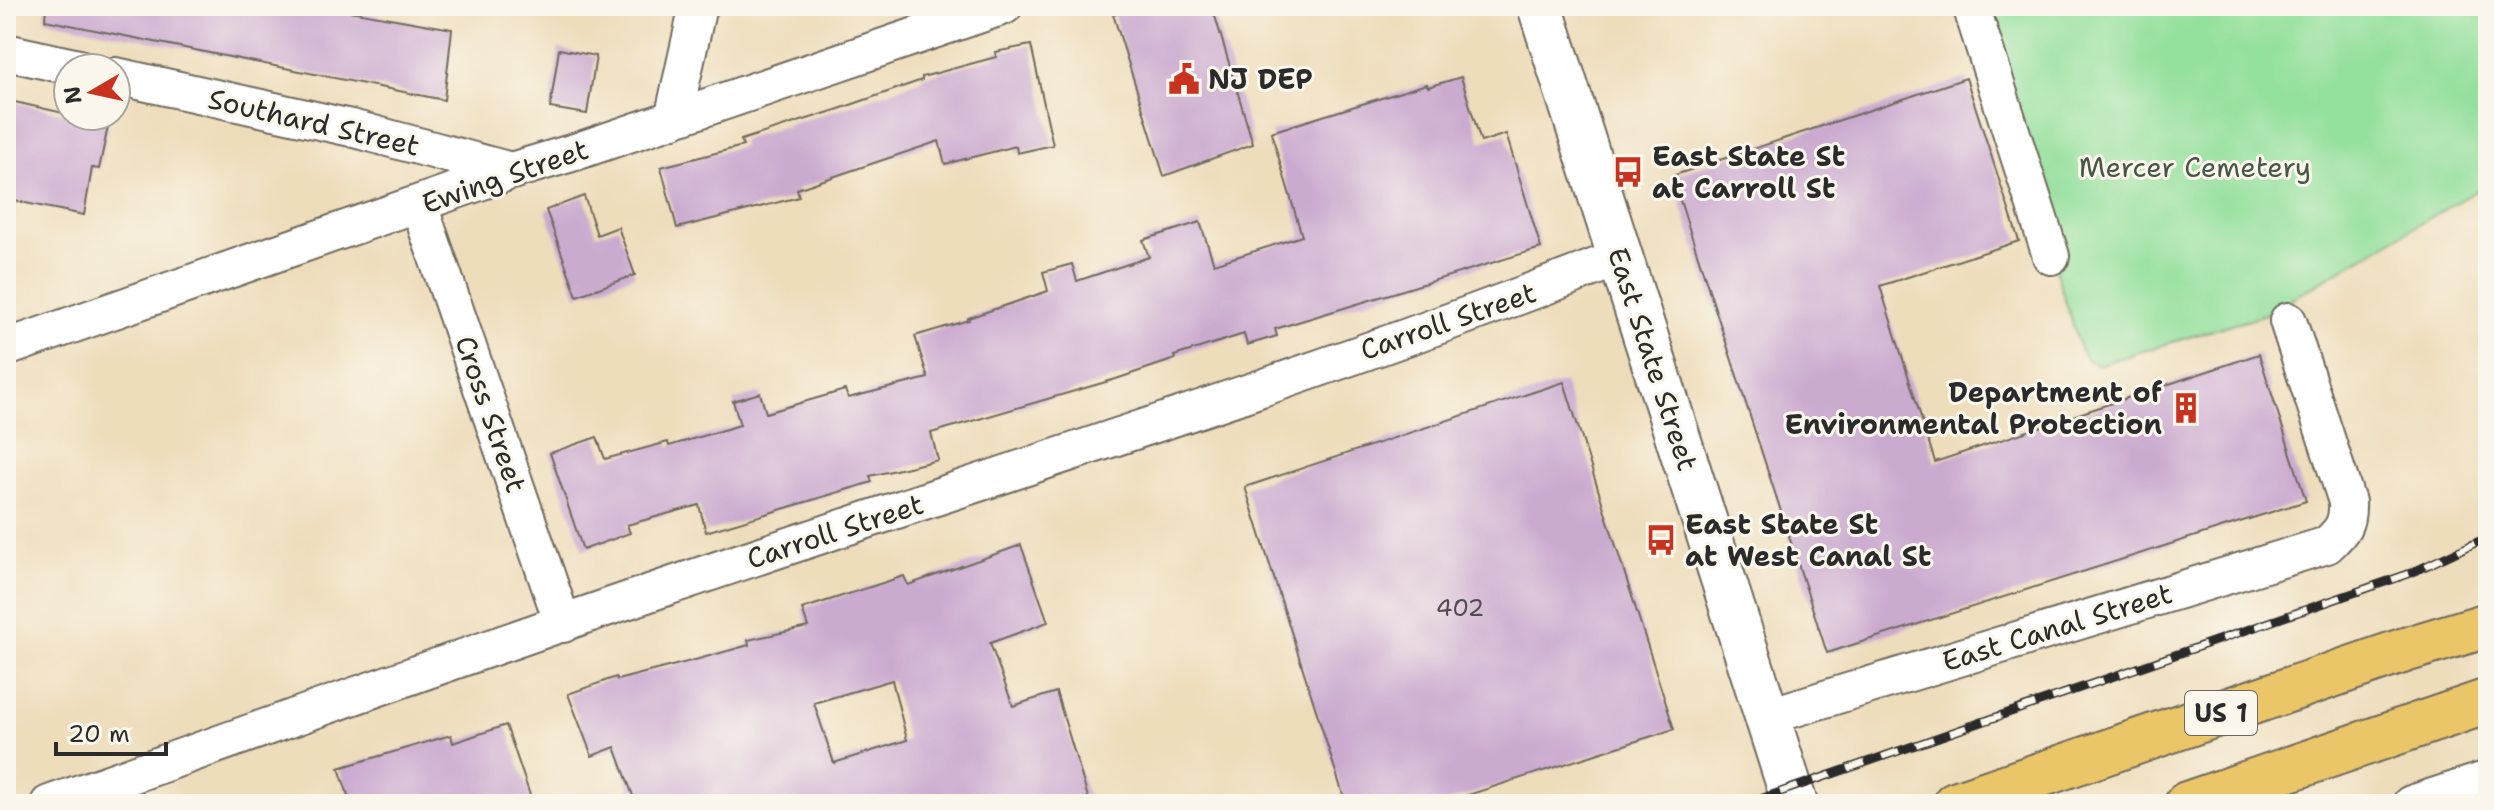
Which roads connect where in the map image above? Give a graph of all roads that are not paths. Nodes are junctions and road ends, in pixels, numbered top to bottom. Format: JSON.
{"nodes":[{"id":1,"x":698,"y":6,"type":"edge"},
{"id":2,"x":1004,"y":6,"type":"edge"},
{"id":3,"x":1540,"y":6,"type":"edge"},
{"id":4,"x":1971,"y":6,"type":"edge"},
{"id":5,"x":6,"y":52,"type":"edge"},
{"id":6,"x":52,"y":62,"type":"edge"},
{"id":7,"x":132,"y":80,"type":"edge"},
{"id":8,"x":673,"y":119,"type":"junction"},
{"id":9,"x":511,"y":171,"type":"junction"},
{"id":10,"x":419,"y":205,"type":"junction"},
{"id":11,"x":2051,"y":256,"type":"dead end"},
{"id":12,"x":1621,"y":257,"type":"junction"},
{"id":13,"x":2288,"y":321,"type":"dead end"},
{"id":14,"x":6,"y":348,"type":"edge"},
{"id":15,"x":2488,"y":611,"type":"edge"},
{"id":16,"x":563,"y":624,"type":"junction"},
{"id":17,"x":2488,"y":625,"type":"edge"},
{"id":18,"x":2408,"y":649,"type":"junction"},
{"id":19,"x":2488,"y":701,"type":"edge"},
{"id":20,"x":1766,"y":717,"type":"junction"},
{"id":21,"x":2488,"y":779,"type":"edge"},
{"id":22,"x":49,"y":804,"type":"edge"},
{"id":23,"x":1795,"y":804,"type":"edge"},
{"id":24,"x":1955,"y":804,"type":"edge"},
{"id":25,"x":2187,"y":804,"type":"edge"},
{"id":26,"x":2411,"y":804,"type":"edge"}],
"edges":[{"from":1,"to":8,"type":"street"},
{"from":2,"to":8,"type":"street","name":"Ewing Street"},
{"from":3,"to":12,"type":"street","name":"East State Street"},
{"from":4,"to":11,"type":"street"},
{"from":5,"to":6,"type":"street"},
{"from":7,"to":9,"type":"street","name":"Southard Street"},
{"from":8,"to":9,"type":"street","name":"Ewing Street"},
{"from":9,"to":10,"type":"street","name":"Ewing Street"},
{"from":10,"to":14,"type":"street","name":"Ewing Street"},
{"from":10,"to":16,"type":"street","name":"Cross Street"},
{"from":12,"to":16,"type":"street","name":"Carroll Street"},
{"from":12,"to":20,"type":"street","name":"East State Street"},
{"from":13,"to":20,"type":"street","name":"East Canal Street"},
{"from":15,"to":18,"type":"highway"},
{"from":16,"to":22,"type":"street","name":"Carroll Street"},
{"from":17,"to":18,"type":"highway","number":"US 1"},
{"from":18,"to":24,"type":"highway","number":"US 1"},
{"from":19,"to":25,"type":"highway"},
{"from":20,"to":23,"type":"street","name":"East State Street"},
{"from":21,"to":26,"type":"street"}]}
